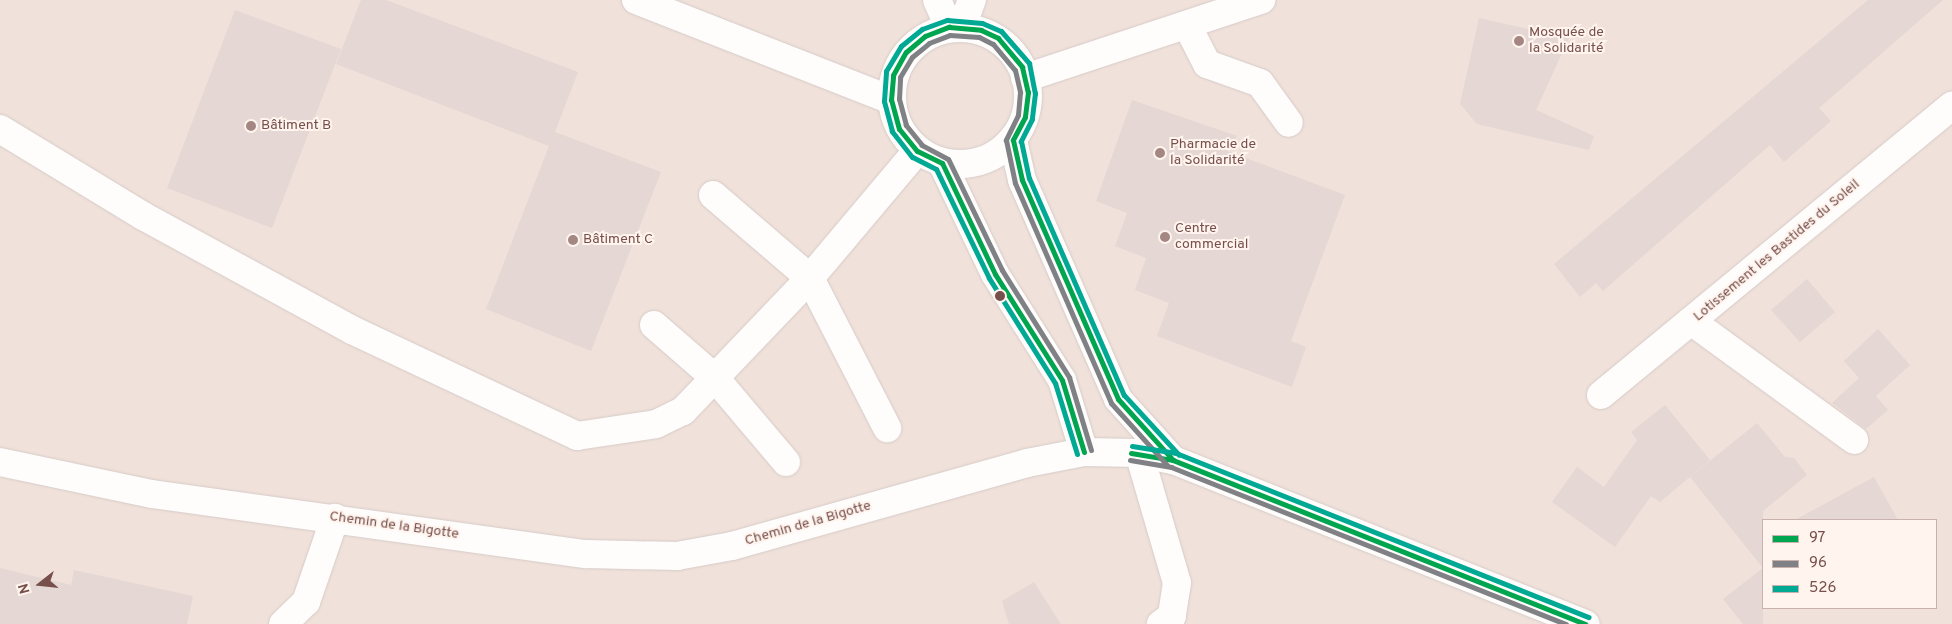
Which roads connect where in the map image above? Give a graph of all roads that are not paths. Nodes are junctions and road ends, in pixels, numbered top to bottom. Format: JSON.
{"nodes":[{"id":1,"x":636,"y":0,"type":"edge"},
{"id":2,"x":937,"y":0,"type":"edge"},
{"id":3,"x":972,"y":0,"type":"edge"},
{"id":4,"x":1261,"y":0,"type":"edge"},
{"id":5,"x":1187,"y":25,"type":"junction"},
{"id":6,"x":955,"y":27,"type":"junction"},
{"id":7,"x":1025,"y":78,"type":"junction"},
{"id":8,"x":891,"y":100,"type":"junction"},
{"id":9,"x":1952,"y":106,"type":"edge"},
{"id":10,"x":1289,"y":123,"type":"dead end"},
{"id":11,"x":0,"y":129,"type":"edge"},
{"id":12,"x":1013,"y":140,"type":"junction"},
{"id":13,"x":917,"y":151,"type":"junction"},
{"id":14,"x":942,"y":163,"type":"junction"},
{"id":15,"x":713,"y":195,"type":"dead end"},
{"id":16,"x":810,"y":278,"type":"junction"},
{"id":17,"x":1691,"y":321,"type":"junction"},
{"id":18,"x":654,"y":325,"type":"dead end"},
{"id":19,"x":715,"y":378,"type":"junction"},
{"id":20,"x":1601,"y":395,"type":"dead end"},
{"id":21,"x":887,"y":428,"type":"dead end"},
{"id":22,"x":1854,"y":440,"type":"dead end"},
{"id":23,"x":1084,"y":452,"type":"junction"},
{"id":24,"x":1139,"y":453,"type":"junction"},
{"id":25,"x":1173,"y":460,"type":"junction"},
{"id":26,"x":0,"y":462,"type":"edge"},
{"id":27,"x":786,"y":462,"type":"dead end"},
{"id":28,"x":334,"y":518,"type":"junction"},
{"id":29,"x":283,"y":624,"type":"edge"},
{"id":30,"x":1160,"y":624,"type":"edge"},
{"id":31,"x":1586,"y":624,"type":"edge"}],
"edges":[{"from":1,"to":8,"type":"street"},
{"from":2,"to":6,"type":"street"},
{"from":3,"to":6,"type":"street"},
{"from":4,"to":5,"type":"street"},
{"from":5,"to":7,"type":"street"},
{"from":5,"to":10,"type":"street"},
{"from":6,"to":7,"type":"street"},
{"from":6,"to":8,"type":"street"},
{"from":7,"to":12,"type":"street"},
{"from":8,"to":13,"type":"street"},
{"from":9,"to":17,"type":"street","name":"Lotissement les Bastides du Soleil"},
{"from":11,"to":19,"type":"street"},
{"from":12,"to":14,"type":"street"},
{"from":12,"to":25,"type":"street"},
{"from":13,"to":14,"type":"street"},
{"from":13,"to":16,"type":"street"},
{"from":14,"to":23,"type":"street"},
{"from":15,"to":16,"type":"street"},
{"from":16,"to":19,"type":"street"},
{"from":16,"to":21,"type":"street"},
{"from":17,"to":20,"type":"street","name":"Lotissement les Bastides du Soleil"},
{"from":17,"to":22,"type":"street"},
{"from":18,"to":19,"type":"street"},
{"from":19,"to":27,"type":"street"},
{"from":23,"to":24,"type":"street","name":"Chemin de la Bigotte"},
{"from":23,"to":28,"type":"street","name":"Chemin de la Bigotte"},
{"from":24,"to":25,"type":"street","name":"Chemin de la Bigotte"},
{"from":24,"to":30,"type":"street"},
{"from":25,"to":31,"type":"street","name":"Chemin de la Bigotte"},
{"from":26,"to":28,"type":"street","name":"Chemin de la Bigotte"},
{"from":28,"to":29,"type":"street"}]}
